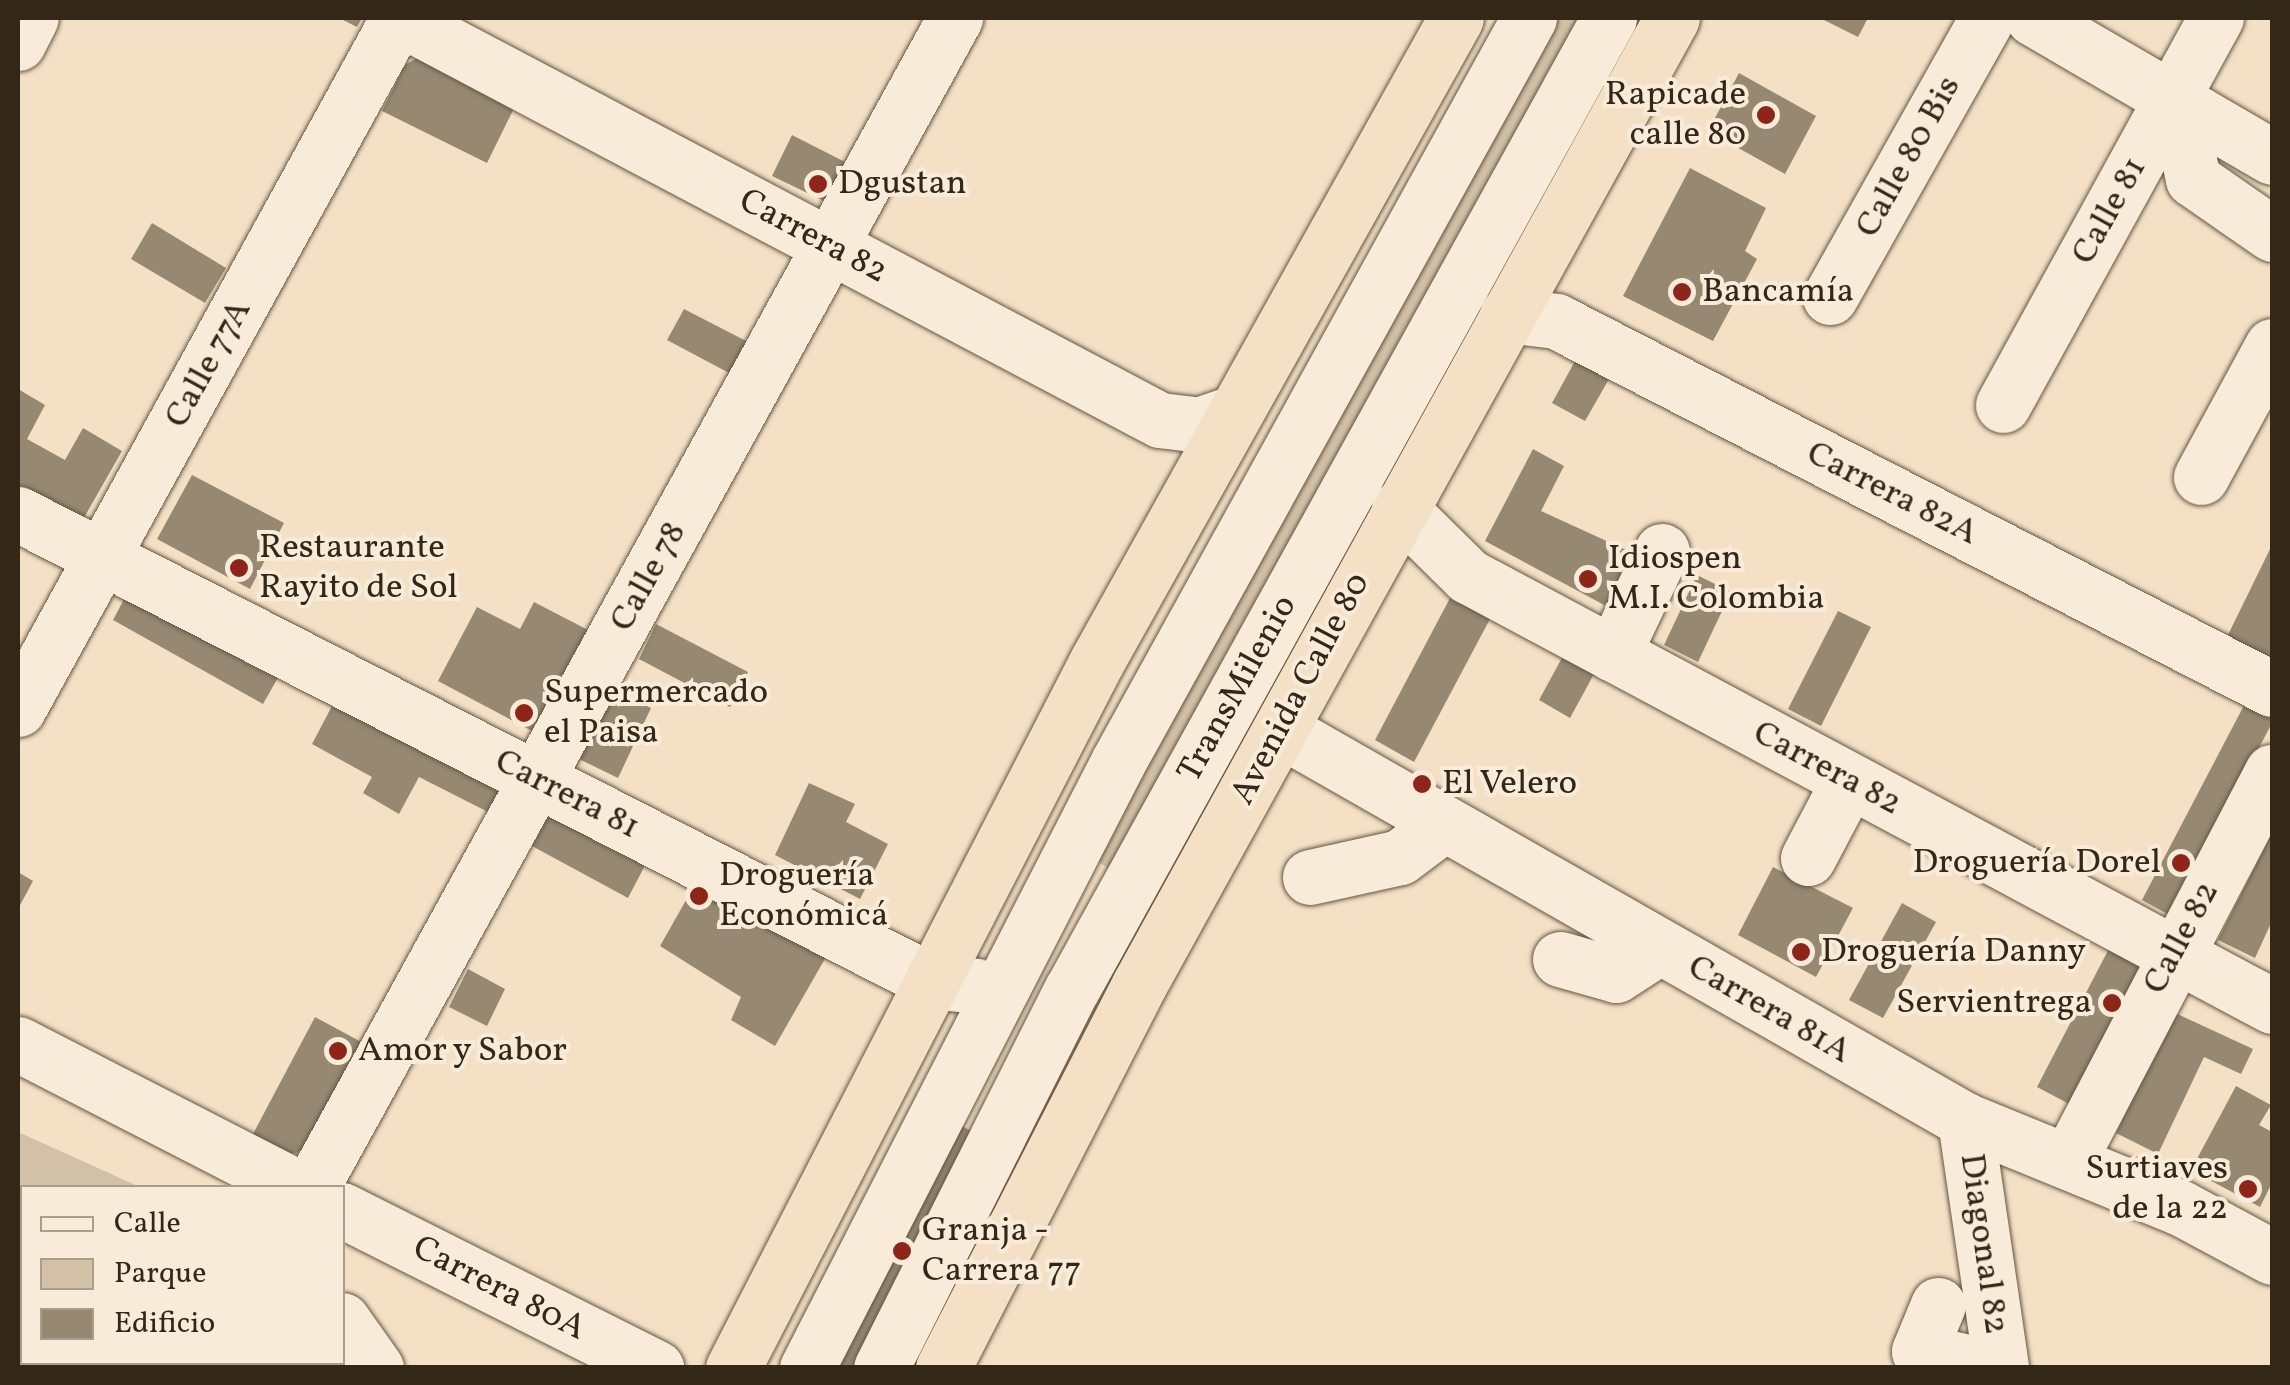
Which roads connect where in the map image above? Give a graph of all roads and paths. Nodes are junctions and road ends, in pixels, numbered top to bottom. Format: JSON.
{"nodes":[{"id":1,"x":31,"y":18,"type":"edge"},
{"id":2,"x":398,"y":18,"type":"edge"},
{"id":3,"x":955,"y":18,"type":"edge"},
{"id":4,"x":1456,"y":18,"type":"edge"},
{"id":5,"x":1529,"y":18,"type":"edge"},
{"id":6,"x":1609,"y":18,"type":"edge"},
{"id":7,"x":1672,"y":18,"type":"edge"},
{"id":8,"x":1988,"y":18,"type":"edge"},
{"id":9,"x":2033,"y":18,"type":"edge"},
{"id":10,"x":2216,"y":18,"type":"edge"},
{"id":11,"x":18,"y":42,"type":"edge"},
{"id":12,"x":2184,"y":107,"type":"junction"},
{"id":13,"x":2272,"y":157,"type":"edge"},
{"id":14,"x":2272,"y":234,"type":"edge"},
{"id":15,"x":830,"y":246,"type":"junction"},
{"id":16,"x":1830,"y":297,"type":"dead end"},
{"id":17,"x":1506,"y":316,"type":"junction"},
{"id":18,"x":2272,"y":346,"type":"edge"},
{"id":19,"x":2003,"y":405,"type":"dead end"},
{"id":20,"x":1234,"y":413,"type":"junction"},
{"id":21,"x":2201,"y":477,"type":"dead end"},
{"id":22,"x":1399,"y":508,"type":"junction"},
{"id":23,"x":18,"y":514,"type":"edge"},
{"id":24,"x":1662,"y":551,"type":"dead end"},
{"id":25,"x":101,"y":558,"type":"junction"},
{"id":26,"x":1613,"y":654,"type":"junction"},
{"id":27,"x":2272,"y":690,"type":"edge"},
{"id":28,"x":18,"y":709,"type":"edge"},
{"id":29,"x":1281,"y":730,"type":"junction"},
{"id":30,"x":2272,"y":772,"type":"edge"},
{"id":31,"x":536,"y":779,"type":"junction"},
{"id":32,"x":1848,"y":782,"type":"junction"},
{"id":33,"x":1444,"y":824,"type":"junction"},
{"id":34,"x":1808,"y":858,"type":"dead end"},
{"id":35,"x":1310,"y":877,"type":"dead end"},
{"id":36,"x":1659,"y":948,"type":"junction"},
{"id":37,"x":2172,"y":953,"type":"junction"},
{"id":38,"x":1560,"y":959,"type":"dead end"},
{"id":39,"x":931,"y":982,"type":"junction"},
{"id":40,"x":1139,"y":985,"type":"junction"},
{"id":41,"x":999,"y":988,"type":"junction"},
{"id":42,"x":1072,"y":989,"type":"junction"},
{"id":43,"x":2272,"y":1006,"type":"edge"},
{"id":44,"x":18,"y":1044,"type":"edge"},
{"id":45,"x":1965,"y":1120,"type":"junction"},
{"id":46,"x":2069,"y":1160,"type":"junction"},
{"id":47,"x":292,"y":1185,"type":"edge"},
{"id":48,"x":313,"y":1185,"type":"edge"},
{"id":49,"x":345,"y":1212,"type":"edge"},
{"id":50,"x":2272,"y":1257,"type":"edge"},
{"id":51,"x":1938,"y":1306,"type":"dead end"},
{"id":52,"x":345,"y":1324,"type":"edge"},
{"id":53,"x":376,"y":1368,"type":"edge"},
{"id":54,"x":656,"y":1368,"type":"edge"},
{"id":55,"x":733,"y":1368,"type":"edge"},
{"id":56,"x":808,"y":1368,"type":"edge"},
{"id":57,"x":881,"y":1368,"type":"edge"},
{"id":58,"x":943,"y":1368,"type":"edge"},
{"id":59,"x":1998,"y":1368,"type":"edge"}],
"edges":[{"from":1,"to":11,"type":"street"},
{"from":2,"to":15,"type":"street","name":"Carrera 82"},
{"from":2,"to":25,"type":"street","name":"Calle 77A"},
{"from":3,"to":15,"type":"street","name":"Calle 78"},
{"from":4,"to":20,"type":"highway"},
{"from":5,"to":41,"type":"street","name":"TransMilenio"},
{"from":6,"to":42,"type":"street","name":"TransMilenio"},
{"from":7,"to":17,"type":"highway","name":"Avenida Calle 80"},
{"from":8,"to":16,"type":"street","name":"Calle 80 Bis"},
{"from":9,"to":12,"type":"street"},
{"from":10,"to":12,"type":"street","name":"Calle 81"},
{"from":12,"to":13,"type":"street"},
{"from":12,"to":14,"type":"street"},
{"from":12,"to":19,"type":"street","name":"Calle 81"},
{"from":15,"to":20,"type":"street","name":"Carrera 82"},
{"from":15,"to":31,"type":"street","name":"Calle 78"},
{"from":17,"to":22,"type":"highway","name":"Avenida Calle 80"},
{"from":17,"to":27,"type":"street","name":"Carrera 82A"},
{"from":18,"to":21,"type":"street"},
{"from":20,"to":39,"type":"highway"},
{"from":22,"to":26,"type":"street","name":"Carrera 82"},
{"from":22,"to":29,"type":"highway","name":"Avenida Calle 80"},
{"from":23,"to":25,"type":"street","name":"Carrera 81"},
{"from":24,"to":26,"type":"street"},
{"from":25,"to":28,"type":"street","name":"Calle 77A"},
{"from":25,"to":31,"type":"street","name":"Carrera 81"},
{"from":26,"to":32,"type":"street","name":"Carrera 82"},
{"from":29,"to":33,"type":"street","name":"Carrera 81A"},
{"from":29,"to":40,"type":"highway","name":"Avenida Calle 80"},
{"from":30,"to":37,"type":"street","name":"Calle 82"},
{"from":31,"to":39,"type":"street","name":"Carrera 81"},
{"from":31,"to":48,"type":"street","name":"Calle 78"},
{"from":32,"to":34,"type":"street"},
{"from":32,"to":37,"type":"street","name":"Carrera 82"},
{"from":33,"to":35,"type":"street"},
{"from":33,"to":36,"type":"street","name":"Carrera 81A"},
{"from":36,"to":38,"type":"street"},
{"from":36,"to":45,"type":"street","name":"Carrera 81A"},
{"from":37,"to":43,"type":"street","name":"Carrera 82"},
{"from":37,"to":46,"type":"street","name":"Calle 82"},
{"from":39,"to":41,"type":"street","name":"Carrera 81"},
{"from":39,"to":55,"type":"highway"},
{"from":40,"to":42,"type":"street","name":"Carrera 81"},
{"from":40,"to":58,"type":"highway","name":"Avenida Calle 80"},
{"from":41,"to":42,"type":"street","name":"Carrera 81"},
{"from":41,"to":56,"type":"street","name":"TransMilenio"},
{"from":42,"to":57,"type":"street","name":"TransMilenio"},
{"from":44,"to":47,"type":"street"},
{"from":45,"to":46,"type":"street","name":"Carrera 81A"},
{"from":45,"to":59,"type":"street","name":"Diagonal 82"},
{"from":46,"to":50,"type":"street","name":"Carrera 81A"},
{"from":49,"to":54,"type":"street","name":"Carrera 80A"},
{"from":51,"to":59,"type":"street"},
{"from":52,"to":53,"type":"street"}]}
